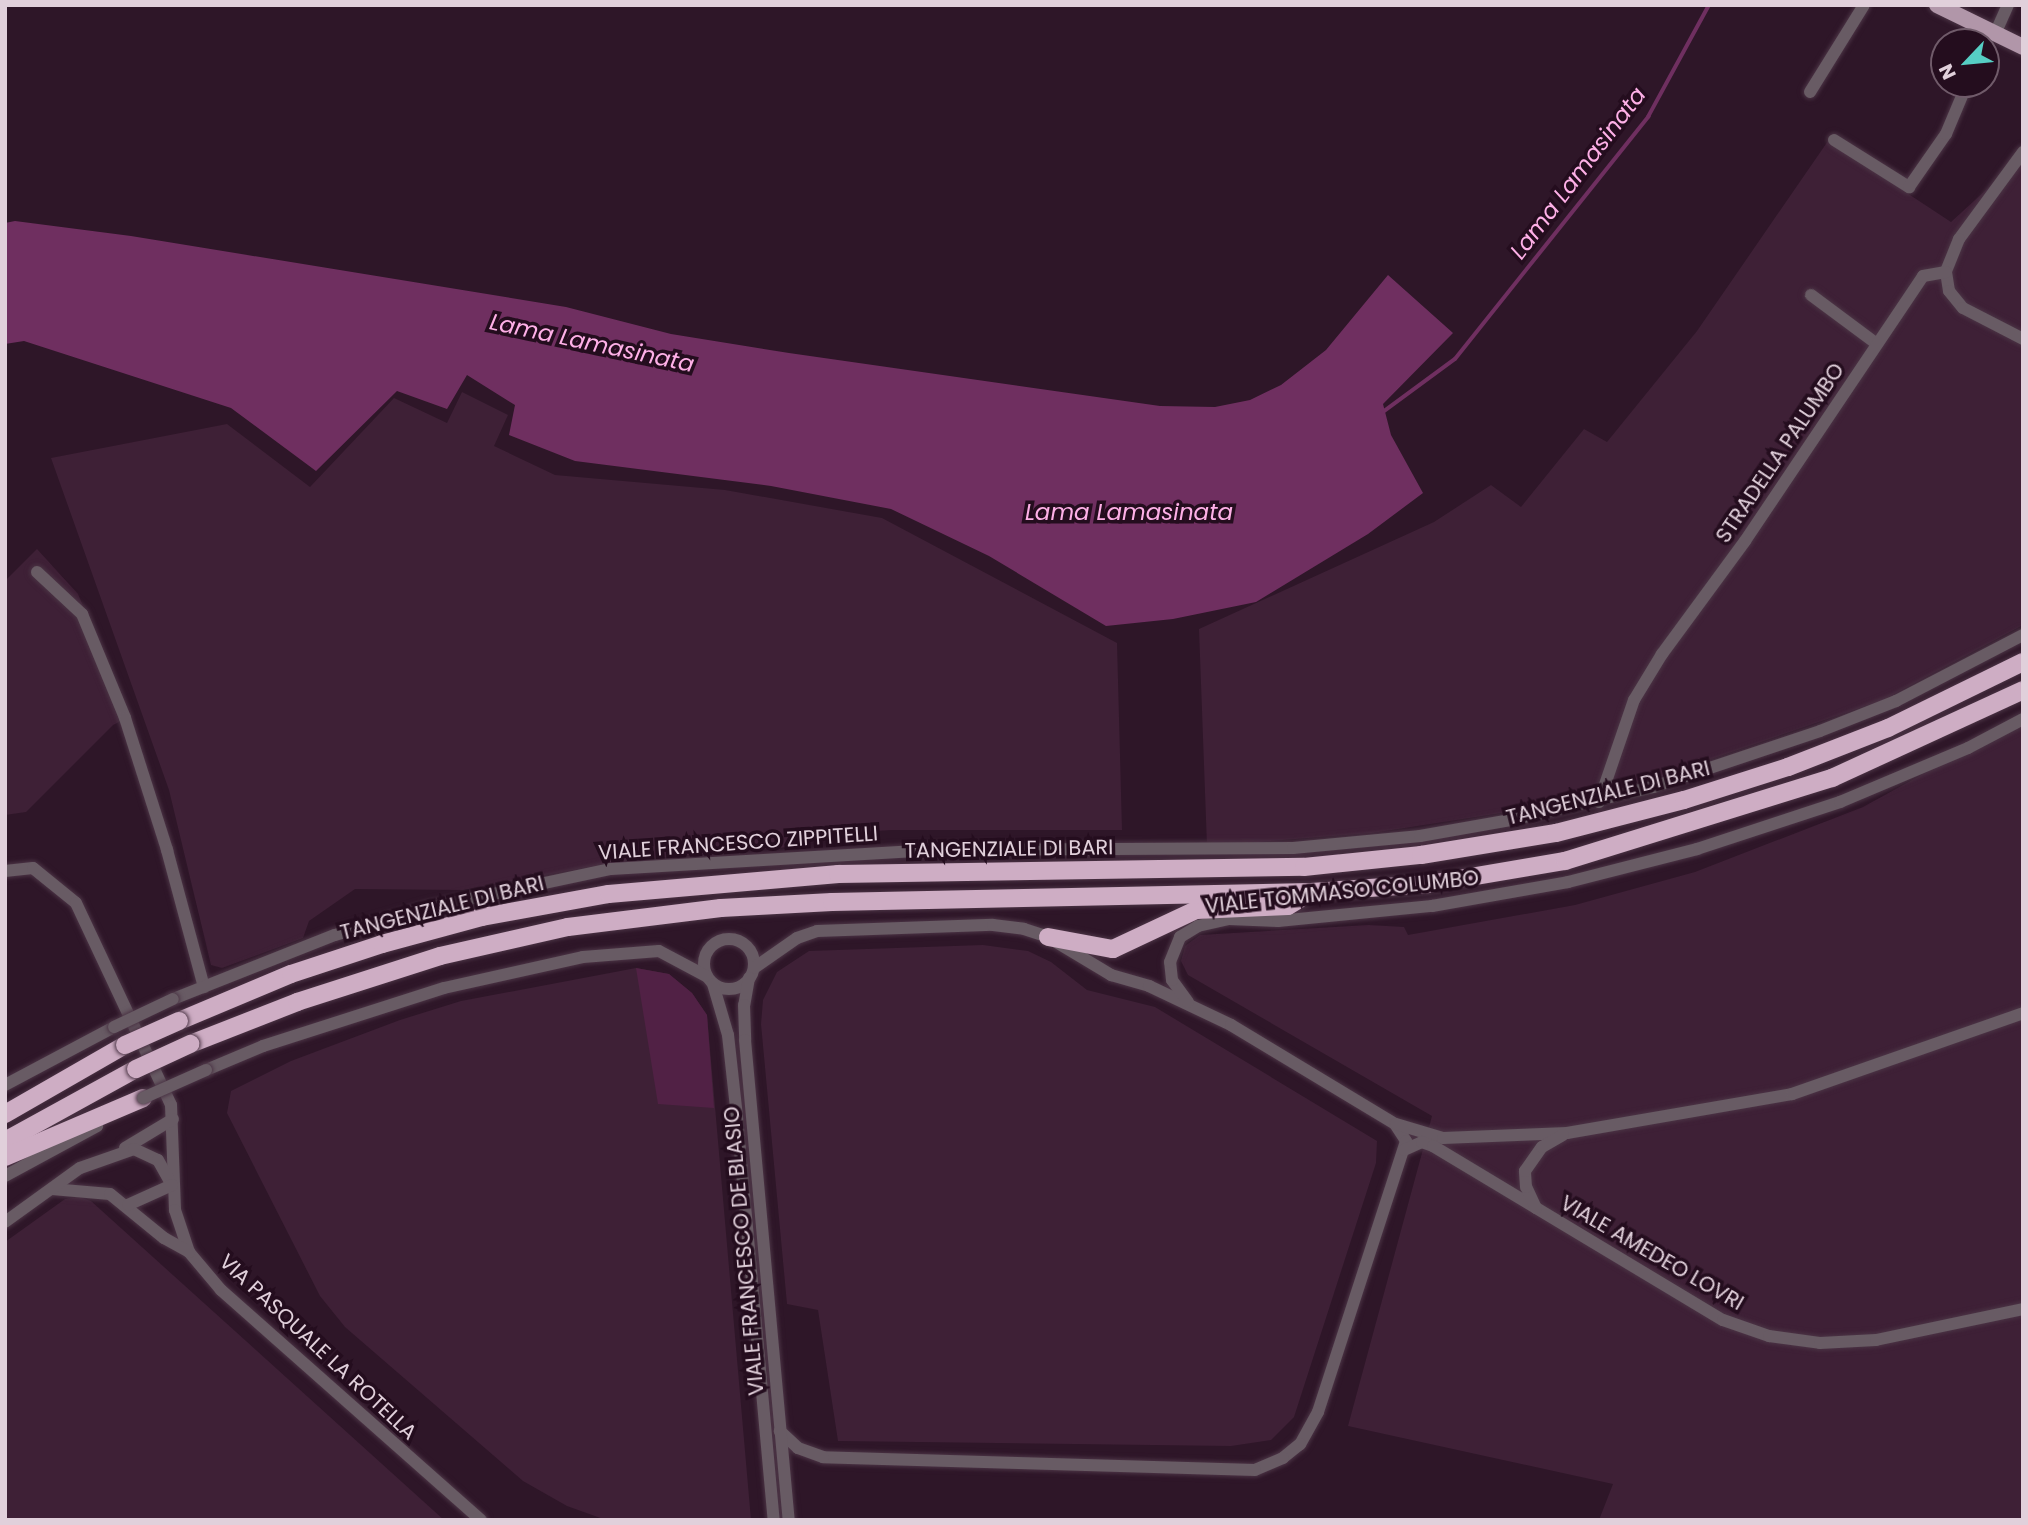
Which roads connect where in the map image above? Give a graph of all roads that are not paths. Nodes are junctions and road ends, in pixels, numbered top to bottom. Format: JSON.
{"nodes":[{"id":1,"x":1864,"y":5,"type":"edge"},
{"id":2,"x":1937,"y":5,"type":"edge"},
{"id":3,"x":2008,"y":5,"type":"edge"},
{"id":4,"x":1976,"y":28,"type":"edge"},
{"id":5,"x":1994,"y":28,"type":"edge"},
{"id":6,"x":2000,"y":40,"type":"edge"},
{"id":7,"x":2023,"y":47,"type":"edge"},
{"id":8,"x":1810,"y":92,"type":"dead end"},
{"id":9,"x":1961,"y":98,"type":"edge"},
{"id":10,"x":1834,"y":140,"type":"dead end"},
{"id":11,"x":2023,"y":152,"type":"edge"},
{"id":12,"x":1946,"y":272,"type":"junction"},
{"id":13,"x":1811,"y":295,"type":"dead end"},
{"id":14,"x":2023,"y":339,"type":"edge"},
{"id":15,"x":1877,"y":344,"type":"junction"},
{"id":16,"x":37,"y":572,"type":"dead end"},
{"id":17,"x":2023,"y":635,"type":"edge"},
{"id":18,"x":2023,"y":662,"type":"edge"},
{"id":19,"x":2023,"y":690,"type":"edge"},
{"id":20,"x":2023,"y":719,"type":"edge"},
{"id":21,"x":1599,"y":802,"type":"junction"},
{"id":22,"x":5,"y":871,"type":"edge"},
{"id":23,"x":1311,"y":892,"type":"junction"},
{"id":24,"x":1048,"y":937,"type":"junction"},
{"id":25,"x":752,"y":973,"type":"junction"},
{"id":26,"x":710,"y":980,"type":"junction"},
{"id":27,"x":204,"y":987,"type":"junction"},
{"id":28,"x":1191,"y":1005,"type":"junction"},
{"id":29,"x":2023,"y":1013,"type":"edge"},
{"id":30,"x":5,"y":1085,"type":"edge"},
{"id":31,"x":143,"y":1098,"type":"junction"},
{"id":32,"x":5,"y":1114,"type":"edge"},
{"id":33,"x":173,"y":1119,"type":"junction"},
{"id":34,"x":1395,"y":1124,"type":"junction"},
{"id":35,"x":1567,"y":1133,"type":"junction"},
{"id":36,"x":5,"y":1141,"type":"edge"},
{"id":37,"x":1404,"y":1150,"type":"junction"},
{"id":38,"x":113,"y":1153,"type":"junction"},
{"id":39,"x":5,"y":1157,"type":"edge"},
{"id":40,"x":5,"y":1176,"type":"edge"},
{"id":41,"x":172,"y":1185,"type":"junction"},
{"id":42,"x":52,"y":1189,"type":"junction"},
{"id":43,"x":128,"y":1205,"type":"junction"},
{"id":44,"x":1536,"y":1208,"type":"junction"},
{"id":45,"x":5,"y":1222,"type":"edge"},
{"id":46,"x":189,"y":1252,"type":"junction"},
{"id":47,"x":2023,"y":1308,"type":"edge"},
{"id":48,"x":780,"y":1431,"type":"junction"},
{"id":49,"x":789,"y":1517,"type":"edge"},
{"id":50,"x":774,"y":1519,"type":"edge"},
{"id":51,"x":481,"y":1520,"type":"edge"}],
"edges":[{"from":1,"to":8,"type":"street"},
{"from":2,"to":4,"type":"main road"},
{"from":3,"to":5,"type":"street"},
{"from":6,"to":7,"type":"main road"},
{"from":9,"to":10,"type":"street"},
{"from":11,"to":12,"type":"street"},
{"from":12,"to":14,"type":"street"},
{"from":12,"to":15,"type":"street","name":"STRADELLA PALUMBO"},
{"from":13,"to":15,"type":"street"},
{"from":15,"to":21,"type":"street","name":"STRADELLA PALUMBO"},
{"from":16,"to":27,"type":"street"},
{"from":17,"to":21,"type":"street","name":"VIALE FRANCESCO ZIPPITELLI"},
{"from":18,"to":32,"type":"highway","name":"TANGENZIALE DI BARI","bridge":true},
{"from":19,"to":23,"type":"highway"},
{"from":20,"to":28,"type":"street","name":"VIALE TOMMASO COLUMBO"},
{"from":21,"to":27,"type":"street","name":"VIALE FRANCESCO ZIPPITELLI"},
{"from":22,"to":33,"type":"street","name":"VIA PASQUALE LA ROTELLA"},
{"from":23,"to":24,"type":"highway"},
{"from":23,"to":36,"type":"highway","bridge":true},
{"from":24,"to":25,"type":"street"},
{"from":24,"to":28,"type":"street"},
{"from":25,"to":26,"type":"street"},
{"from":25,"to":26,"type":"street"},
{"from":25,"to":48,"type":"street","name":"VIALE FRANCESCO DE BLASIO"},
{"from":26,"to":31,"type":"street","bridge":true},
{"from":26,"to":50,"type":"street","name":"VIALE FRANCESCO DE BLASIO"},
{"from":27,"to":30,"type":"street","name":"VIALE FRANCESCO ZIPPITELLI","bridge":true},
{"from":28,"to":34,"type":"street"},
{"from":29,"to":35,"type":"street"},
{"from":31,"to":39,"type":"highway"},
{"from":31,"to":40,"type":"street"},
{"from":33,"to":38,"type":"street"},
{"from":33,"to":41,"type":"street","name":"VIA PASQUALE LA ROTELLA"},
{"from":34,"to":35,"type":"street"},
{"from":34,"to":37,"type":"street"},
{"from":35,"to":44,"type":"street"},
{"from":37,"to":44,"type":"street","name":"VIALE AMEDEO LOVRI"},
{"from":37,"to":48,"type":"street"},
{"from":38,"to":41,"type":"street"},
{"from":38,"to":42,"type":"street"},
{"from":41,"to":43,"type":"street"},
{"from":41,"to":46,"type":"street","name":"VIA PASQUALE LA ROTELLA"},
{"from":42,"to":43,"type":"street"},
{"from":42,"to":45,"type":"street"},
{"from":43,"to":46,"type":"street"},
{"from":44,"to":47,"type":"street","name":"VIALE AMEDEO LOVRI"},
{"from":46,"to":51,"type":"street","name":"VIA PASQUALE LA ROTELLA"},
{"from":48,"to":49,"type":"street","name":"VIALE FRANCESCO DE BLASIO"}]}
